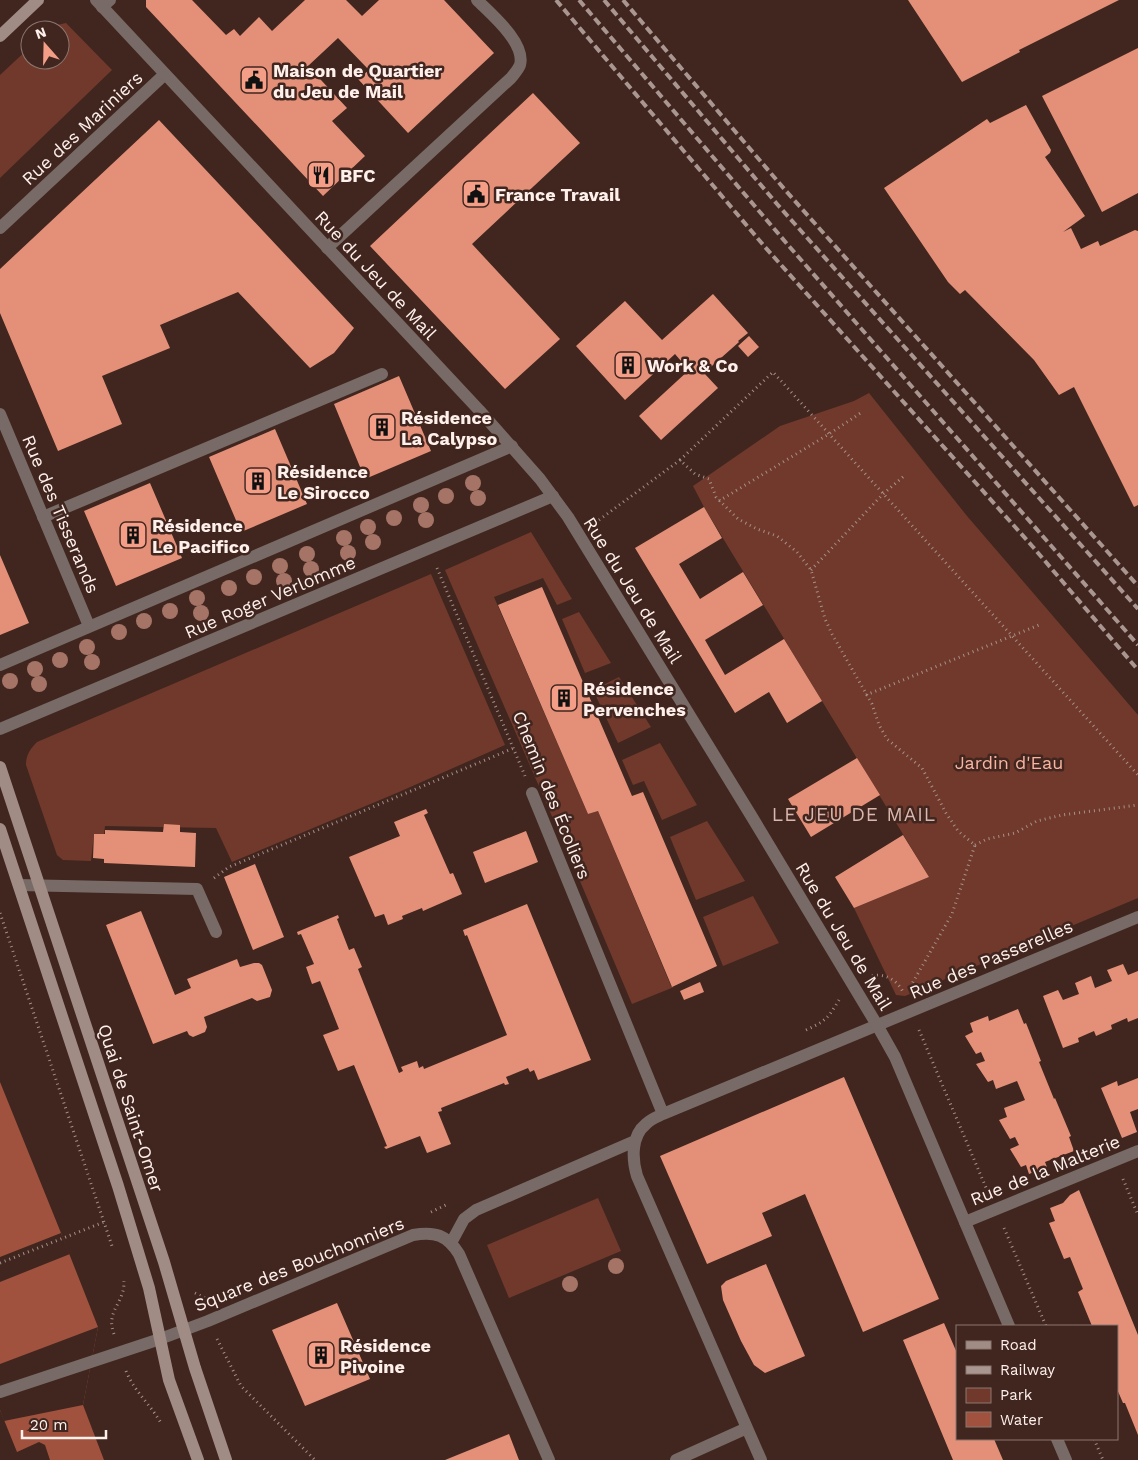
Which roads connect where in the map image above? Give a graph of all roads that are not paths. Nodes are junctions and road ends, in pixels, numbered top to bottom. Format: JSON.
{"nodes":[{"id":1,"x":38,"y":0,"type":"edge"},
{"id":2,"x":477,"y":0,"type":"edge"},
{"id":3,"x":103,"y":2,"type":"edge"},
{"id":4,"x":0,"y":36,"type":"edge"},
{"id":5,"x":165,"y":74,"type":"junction"},
{"id":6,"x":0,"y":228,"type":"edge"},
{"id":7,"x":327,"y":248,"type":"junction"},
{"id":8,"x":382,"y":374,"type":"dead end"},
{"id":9,"x":0,"y":414,"type":"edge"},
{"id":10,"x":512,"y":446,"type":"junction"},
{"id":11,"x":553,"y":496,"type":"junction"},
{"id":12,"x":43,"y":517,"type":"junction"},
{"id":13,"x":89,"y":626,"type":"junction"},
{"id":14,"x":0,"y":664,"type":"edge"},
{"id":15,"x":0,"y":729,"type":"edge"},
{"id":16,"x":0,"y":767,"type":"edge"},
{"id":17,"x":532,"y":793,"type":"road end"},
{"id":18,"x":0,"y":829,"type":"edge"},
{"id":19,"x":40,"y":884,"type":"junction"},
{"id":20,"x":19,"y":885,"type":"junction"},
{"id":21,"x":1138,"y":917,"type":"edge"},
{"id":22,"x":216,"y":932,"type":"dead end"},
{"id":23,"x":878,"y":1025,"type":"junction"},
{"id":24,"x":663,"y":1114,"type":"junction"},
{"id":25,"x":636,"y":1141,"type":"junction"},
{"id":26,"x":1138,"y":1151,"type":"edge"},
{"id":27,"x":965,"y":1222,"type":"junction"},
{"id":28,"x":450,"y":1243,"type":"junction"},
{"id":29,"x":1009,"y":1325,"type":"edge"},
{"id":30,"x":184,"y":1330,"type":"junction"},
{"id":31,"x":160,"y":1339,"type":"junction"},
{"id":32,"x":0,"y":1392,"type":"edge"},
{"id":33,"x":747,"y":1428,"type":"junction"},
{"id":34,"x":1057,"y":1440,"type":"edge"},
{"id":35,"x":198,"y":1460,"type":"edge"},
{"id":36,"x":226,"y":1460,"type":"edge"},
{"id":37,"x":549,"y":1460,"type":"edge"},
{"id":38,"x":676,"y":1460,"type":"edge"},
{"id":39,"x":761,"y":1460,"type":"edge"},
{"id":40,"x":1066,"y":1460,"type":"edge"}],
"edges":[{"from":1,"to":4,"type":"main road"},
{"from":2,"to":7,"type":"street"},
{"from":3,"to":5,"type":"street","name":"Rue du Jeu de Mail"},
{"from":5,"to":6,"type":"street","name":"Rue des Mariniers"},
{"from":5,"to":7,"type":"street","name":"Rue du Jeu de Mail"},
{"from":7,"to":10,"type":"street","name":"Rue du Jeu de Mail"},
{"from":8,"to":12,"type":"street"},
{"from":9,"to":12,"type":"street","name":"Rue des Tisserands"},
{"from":10,"to":11,"type":"street","name":"Rue du Jeu de Mail"},
{"from":10,"to":13,"type":"street"},
{"from":11,"to":15,"type":"street","name":"Rue Roger Verlomme"},
{"from":11,"to":23,"type":"street","name":"Rue du Jeu de Mail"},
{"from":12,"to":13,"type":"street","name":"Rue des Tisserands"},
{"from":13,"to":14,"type":"street"},
{"from":16,"to":19,"type":"main road","name":"Quai de Saint-Omer"},
{"from":17,"to":24,"type":"street","name":"Chemin des Écoliers"},
{"from":18,"to":20,"type":"main road","name":"Quai de Saint-Omer"},
{"from":19,"to":20,"type":"street"},
{"from":19,"to":22,"type":"street"},
{"from":19,"to":30,"type":"main road","name":"Quai de Saint-Omer"},
{"from":20,"to":31,"type":"main road","name":"Quai de Saint-Omer"},
{"from":21,"to":23,"type":"street","name":"Rue des Passerelles"},
{"from":23,"to":24,"type":"street","name":"Rue des Passerelles"},
{"from":23,"to":27,"type":"street","name":"Rue du Jeu de Mail"},
{"from":24,"to":25,"type":"street"},
{"from":25,"to":28,"type":"street"},
{"from":25,"to":33,"type":"street"},
{"from":26,"to":27,"type":"street","name":"Rue de la Malterie"},
{"from":27,"to":29,"type":"street","name":"Rue du Jeu de Mail"},
{"from":28,"to":30,"type":"street","name":"Square des Bouchonniers"},
{"from":28,"to":37,"type":"street"},
{"from":30,"to":31,"type":"street","name":"Square des Bouchonniers"},
{"from":30,"to":36,"type":"main road","name":"Quai de Saint-Omer"},
{"from":31,"to":32,"type":"street"},
{"from":31,"to":35,"type":"main road","name":"Quai de Saint-Omer"},
{"from":33,"to":38,"type":"street"},
{"from":33,"to":39,"type":"street"},
{"from":34,"to":40,"type":"street"}]}
